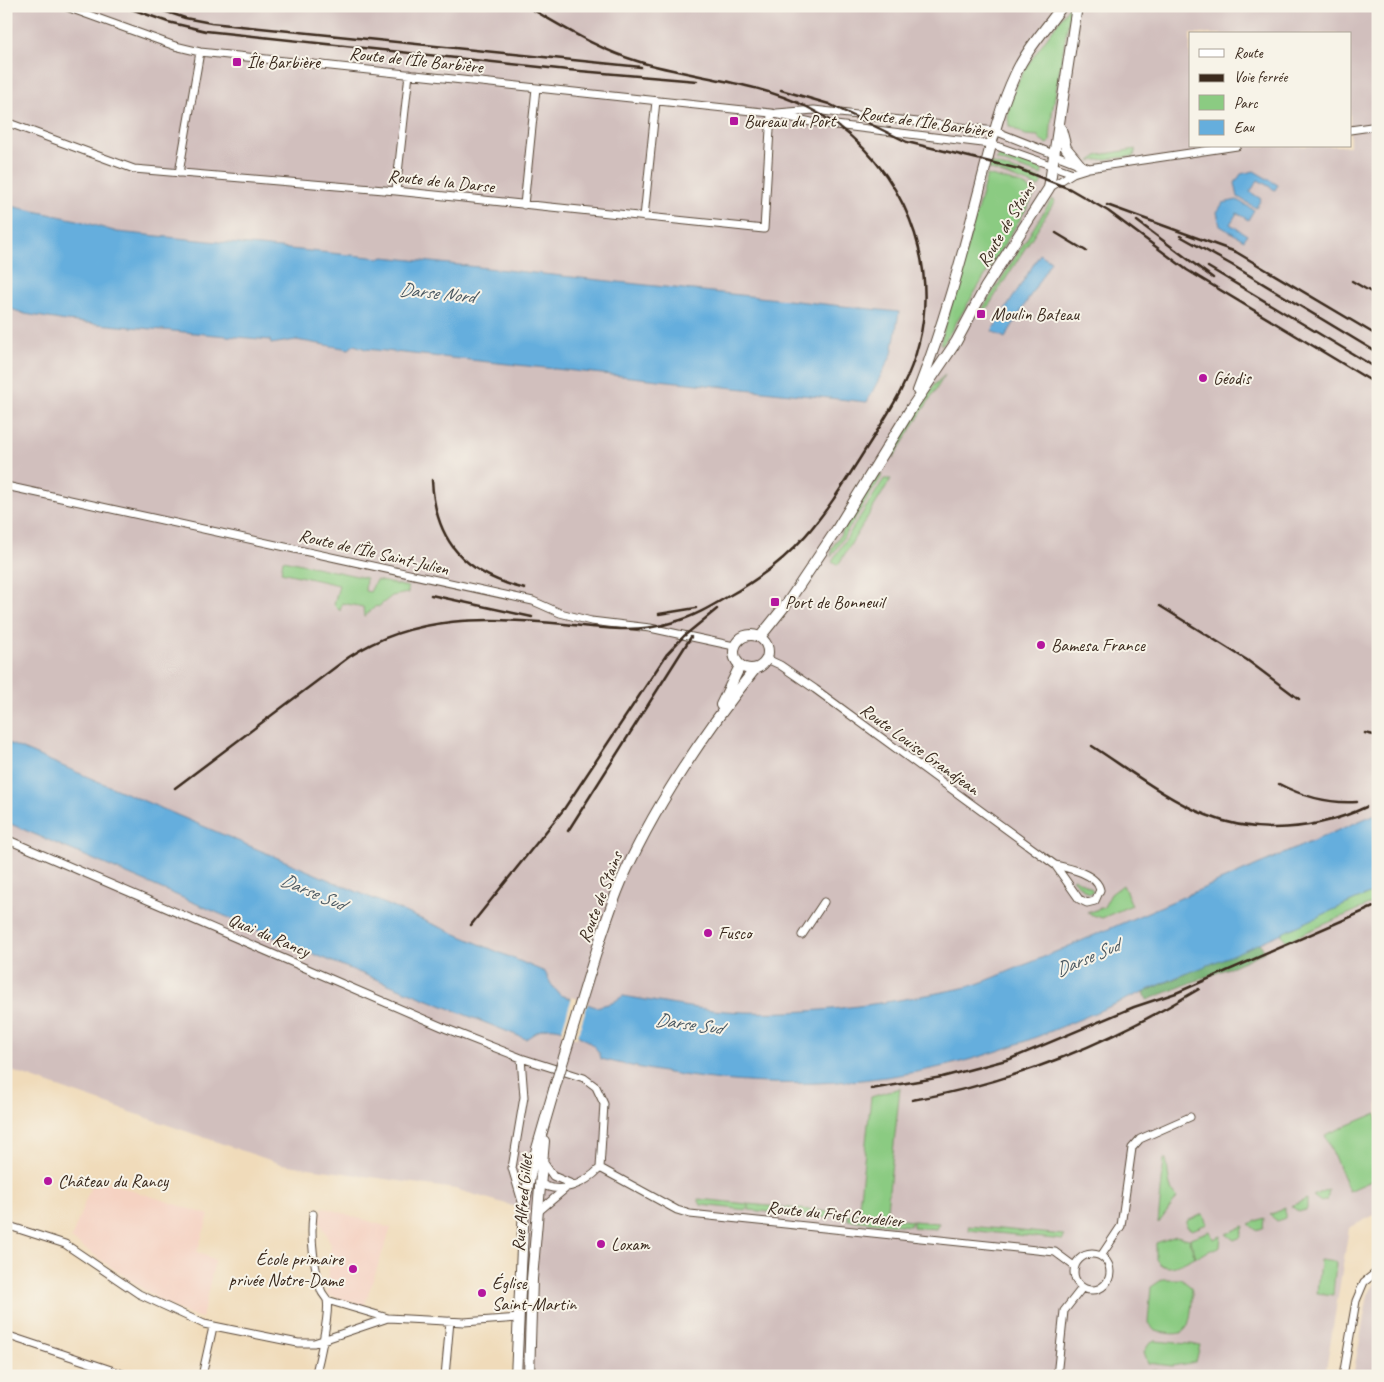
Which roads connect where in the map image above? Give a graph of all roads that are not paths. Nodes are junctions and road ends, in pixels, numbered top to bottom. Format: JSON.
{"nodes":[{"id":1,"x":64,"y":6,"type":"edge"},
{"id":2,"x":1062,"y":6,"type":"edge"},
{"id":3,"x":1077,"y":6,"type":"edge"},
{"id":4,"x":200,"y":52,"type":"junction"},
{"id":5,"x":409,"y":74,"type":"junction"},
{"id":6,"x":536,"y":88,"type":"junction"},
{"id":7,"x":656,"y":101,"type":"junction"},
{"id":8,"x":771,"y":113,"type":"junction"},
{"id":9,"x":6,"y":122,"type":"edge"},
{"id":10,"x":1060,"y":124,"type":"junction"},
{"id":11,"x":1378,"y":126,"type":"edge"},
{"id":12,"x":1352,"y":130,"type":"edge"},
{"id":13,"x":995,"y":131,"type":"junction"},
{"id":14,"x":991,"y":144,"type":"junction"},
{"id":15,"x":1222,"y":148,"type":"edge"},
{"id":16,"x":1055,"y":155,"type":"junction"},
{"id":17,"x":1054,"y":166,"type":"junction"},
{"id":18,"x":1080,"y":168,"type":"junction"},
{"id":19,"x":179,"y":172,"type":"junction"},
{"id":20,"x":1049,"y":188,"type":"junction"},
{"id":21,"x":396,"y":191,"type":"junction"},
{"id":22,"x":524,"y":204,"type":"junction"},
{"id":23,"x":644,"y":217,"type":"junction"},
{"id":24,"x":912,"y":408,"type":"junction"},
{"id":25,"x":6,"y":486,"type":"edge"},
{"id":26,"x":760,"y":637,"type":"junction"},
{"id":27,"x":734,"y":646,"type":"junction"},
{"id":28,"x":767,"y":659,"type":"junction"},
{"id":29,"x":740,"y":666,"type":"junction"},
{"id":30,"x":755,"y":669,"type":"junction"},
{"id":31,"x":708,"y":730,"type":"junction"},
{"id":32,"x":6,"y":839,"type":"edge"},
{"id":33,"x":1055,"y":865,"type":"junction"},
{"id":34,"x":824,"y":902,"type":"dead end"},
{"id":35,"x":802,"y":935,"type":"dead end"},
{"id":36,"x":521,"y":1058,"type":"junction"},
{"id":37,"x":554,"y":1090,"type":"joint"},
{"id":38,"x":1190,"y":1118,"type":"dead end"},
{"id":39,"x":546,"y":1120,"type":"junction"},
{"id":40,"x":542,"y":1160,"type":"junction"},
{"id":41,"x":532,"y":1166,"type":"junction"},
{"id":42,"x":600,"y":1168,"type":"junction"},
{"id":43,"x":540,"y":1184,"type":"junction"},
{"id":44,"x":574,"y":1185,"type":"junction"},
{"id":45,"x":565,"y":1189,"type":"junction"},
{"id":46,"x":524,"y":1206,"type":"junction"},
{"id":47,"x":539,"y":1211,"type":"junction"},
{"id":48,"x":313,"y":1214,"type":"dead end"},
{"id":49,"x":6,"y":1225,"type":"edge"},
{"id":50,"x":1101,"y":1256,"type":"junction"},
{"id":51,"x":1074,"y":1266,"type":"junction"},
{"id":52,"x":1378,"y":1271,"type":"edge"},
{"id":53,"x":1082,"y":1288,"type":"junction"},
{"id":54,"x":327,"y":1300,"type":"junction"},
{"id":55,"x":388,"y":1318,"type":"junction"},
{"id":56,"x":518,"y":1318,"type":"junction"},
{"id":57,"x":450,"y":1321,"type":"junction"},
{"id":58,"x":213,"y":1327,"type":"junction"},
{"id":59,"x":6,"y":1335,"type":"edge"},
{"id":60,"x":323,"y":1340,"type":"junction"},
{"id":61,"x":129,"y":1376,"type":"edge"},
{"id":62,"x":202,"y":1376,"type":"edge"},
{"id":63,"x":315,"y":1376,"type":"edge"},
{"id":64,"x":446,"y":1376,"type":"edge"},
{"id":65,"x":516,"y":1376,"type":"edge"},
{"id":66,"x":529,"y":1376,"type":"edge"},
{"id":67,"x":1057,"y":1376,"type":"edge"},
{"id":68,"x":1343,"y":1376,"type":"edge"}],
"edges":[{"from":1,"to":4,"type":"street","name":"Route de l'Île Barbière"},
{"from":2,"to":13,"type":"main road","name":"Route de Stains"},
{"from":3,"to":10,"type":"main road","name":"Route de Stains"},
{"from":4,"to":5,"type":"street","name":"Route de l'Île Barbière"},
{"from":4,"to":19,"type":"street"},
{"from":5,"to":6,"type":"street","name":"Route de l'Île Barbière"},
{"from":5,"to":21,"type":"street"},
{"from":6,"to":7,"type":"street","name":"Route de l'Île Barbière"},
{"from":6,"to":22,"type":"street"},
{"from":7,"to":8,"type":"street","name":"Route de l'Île Barbière"},
{"from":7,"to":23,"type":"street"},
{"from":8,"to":13,"type":"street","name":"Route de l'Île Barbière"},
{"from":8,"to":14,"type":"street","name":"Route de l'Île Barbière"},
{"from":8,"to":23,"type":"street","name":"Route de la Darse"},
{"from":9,"to":19,"type":"street","name":"Route de la Darse"},
{"from":10,"to":16,"type":"main road","name":"Route de Stains"},
{"from":10,"to":18,"type":"main road"},
{"from":11,"to":12,"type":"street"},
{"from":13,"to":14,"type":"main road","name":"Route de Stains"},
{"from":13,"to":16,"type":"street","name":"Route de l'Île Barbière"},
{"from":14,"to":17,"type":"street","name":"Route de l'Île Barbière"},
{"from":14,"to":24,"type":"main road","name":"Route de Stains"},
{"from":15,"to":18,"type":"street"},
{"from":16,"to":17,"type":"main road","name":"Route de Stains"},
{"from":16,"to":18,"type":"street","name":"Route de l'Île Barbière"},
{"from":17,"to":18,"type":"street","name":"Route de l'Île Barbière"},
{"from":17,"to":20,"type":"main road","name":"Route de Stains"},
{"from":18,"to":20,"type":"street"},
{"from":19,"to":21,"type":"street","name":"Route de la Darse"},
{"from":20,"to":24,"type":"main road","name":"Route de Stains"},
{"from":21,"to":22,"type":"street","name":"Route de la Darse"},
{"from":22,"to":23,"type":"street","name":"Route de la Darse"},
{"from":24,"to":26,"type":"main road","name":"Route de Stains"},
{"from":25,"to":27,"type":"street","name":"Route de l'Île Saint-Julien"},
{"from":26,"to":27,"type":"main road"},
{"from":26,"to":28,"type":"main road"},
{"from":27,"to":29,"type":"main road"},
{"from":28,"to":30,"type":"main road"},
{"from":28,"to":33,"type":"street","name":"Route Louise Grandjean"},
{"from":29,"to":30,"type":"main road"},
{"from":29,"to":31,"type":"main road","name":"Route de Stains"},
{"from":30,"to":31,"type":"main road","name":"Route de Stains"},
{"from":31,"to":37,"type":"main road","name":"Route de Stains","bridge":true},
{"from":32,"to":36,"type":"street","name":"Quai du Rancy"},
{"from":33,"to":33,"type":"street","name":"Route Louise Grandjean"},
{"from":34,"to":35,"type":"street"},
{"from":36,"to":42,"type":"street","name":"Quai du Rancy"},
{"from":36,"to":46,"type":"street"},
{"from":37,"to":39,"type":"main road","name":"Rue Alfred Gillet"},
{"from":38,"to":50,"type":"street"},
{"from":39,"to":40,"type":"main road","name":"Rue Alfred Gillet"},
{"from":39,"to":41,"type":"main road","name":"Rue Alfred Gillet"},
{"from":40,"to":43,"type":"main road","name":"Rue Alfred Gillet"},
{"from":40,"to":44,"type":"street"},
{"from":41,"to":43,"type":"street"},
{"from":41,"to":46,"type":"main road","name":"Rue Alfred Gillet"},
{"from":42,"to":44,"type":"street"},
{"from":42,"to":51,"type":"street","name":"Route du Fief Cordelier"},
{"from":43,"to":45,"type":"street"},
{"from":43,"to":47,"type":"main road","name":"Rue Alfred Gillet"},
{"from":44,"to":45,"type":"street"},
{"from":45,"to":47,"type":"street"},
{"from":46,"to":56,"type":"main road","name":"Rue Alfred Gillet"},
{"from":47,"to":66,"type":"main road","name":"Rue Alfred Gillet"},
{"from":48,"to":54,"type":"street"},
{"from":49,"to":58,"type":"street"},
{"from":50,"to":51,"type":"street"},
{"from":50,"to":53,"type":"street"},
{"from":51,"to":53,"type":"street"},
{"from":52,"to":68,"type":"street"},
{"from":53,"to":67,"type":"street"},
{"from":54,"to":55,"type":"street"},
{"from":54,"to":60,"type":"street"},
{"from":55,"to":57,"type":"street"},
{"from":55,"to":60,"type":"street"},
{"from":56,"to":57,"type":"street"},
{"from":56,"to":65,"type":"main road","name":"Rue Alfred Gillet"},
{"from":57,"to":64,"type":"street"},
{"from":58,"to":60,"type":"street"},
{"from":58,"to":62,"type":"street"},
{"from":59,"to":61,"type":"street"},
{"from":60,"to":63,"type":"street"}]}
